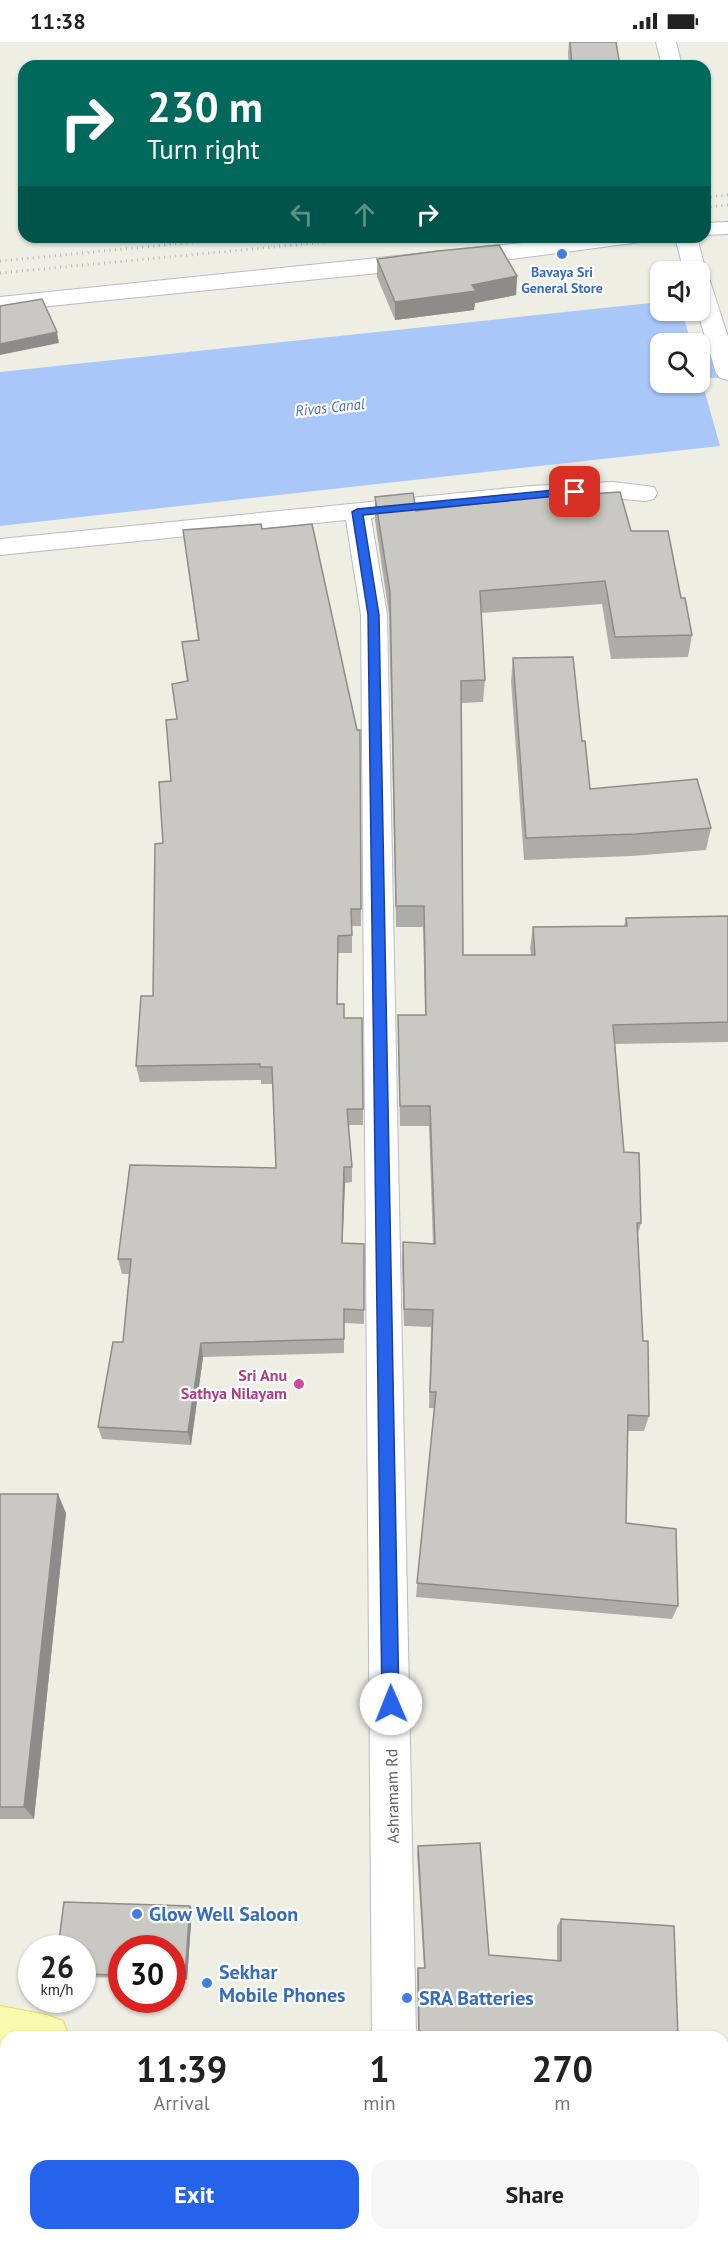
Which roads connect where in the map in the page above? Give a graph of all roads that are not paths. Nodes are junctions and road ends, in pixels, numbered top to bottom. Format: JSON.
{"nodes":[{"id":1,"x":666,"y":42,"type":"edge"},
{"id":2,"x":670,"y":60,"type":"edge"},
{"id":3,"x":728,"y":228,"type":"edge"},
{"id":4,"x":711,"y":229,"type":"edge"},
{"id":5,"x":585,"y":243,"type":"edge"},
{"id":6,"x":688,"y":243,"type":"edge"},
{"id":7,"x":693,"y":261,"type":"edge"},
{"id":8,"x":0,"y":304,"type":"edge"},
{"id":9,"x":710,"y":316,"type":"edge"},
{"id":10,"x":728,"y":373,"type":"edge"},
{"id":11,"x":645,"y":494,"type":"dead end"},
{"id":12,"x":357,"y":512,"type":"junction"},
{"id":13,"x":0,"y":547,"type":"edge"},
{"id":14,"x":0,"y":2028,"type":"edge"},
{"id":15,"x":16,"y":2031,"type":"edge"},
{"id":16,"x":394,"y":2031,"type":"edge"}],
"edges":[{"from":1,"to":2,"type":"street"},
{"from":3,"to":4,"type":"street"},
{"from":5,"to":8,"type":"street"},
{"from":6,"to":7,"type":"street"},
{"from":9,"to":10,"type":"street"},
{"from":11,"to":12,"type":"street"},
{"from":12,"to":13,"type":"street"},
{"from":12,"to":16,"type":"street","name":"Ashramam Rd"},
{"from":14,"to":15,"type":"main road"}]}
